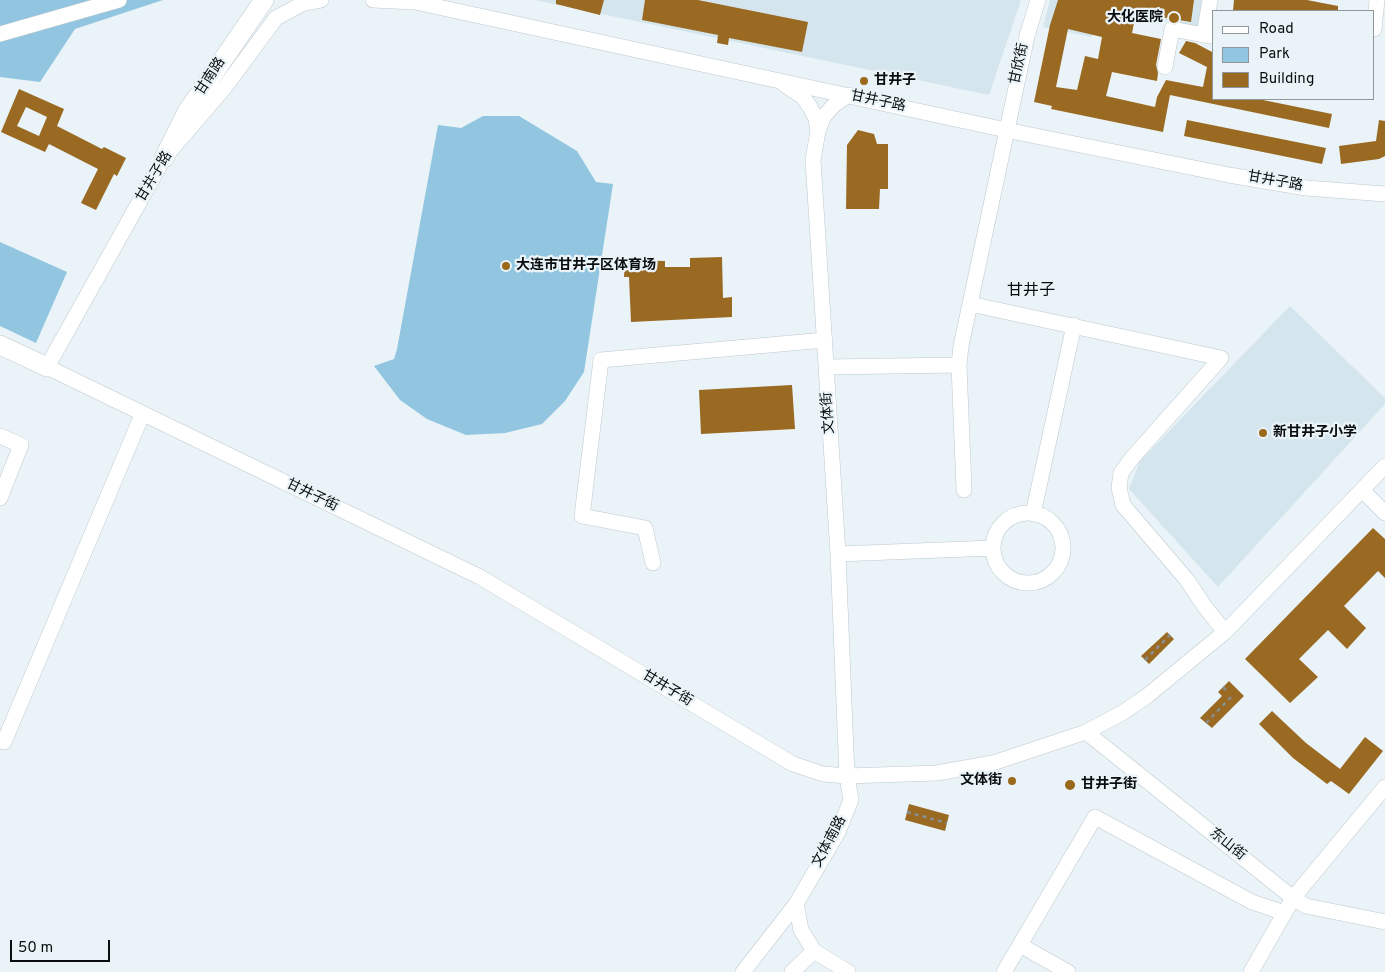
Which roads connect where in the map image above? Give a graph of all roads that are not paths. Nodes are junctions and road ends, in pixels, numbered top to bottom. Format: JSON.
{"nodes":[{"id":1,"x":120,"y":0,"type":"edge"},
{"id":2,"x":264,"y":0,"type":"edge"},
{"id":3,"x":321,"y":0,"type":"edge"},
{"id":4,"x":374,"y":0,"type":"edge"},
{"id":5,"x":1038,"y":0,"type":"edge"},
{"id":6,"x":1210,"y":0,"type":"edge"},
{"id":7,"x":1378,"y":0,"type":"edge"},
{"id":8,"x":1375,"y":22,"type":"edge"},
{"id":9,"x":0,"y":34,"type":"edge"},
{"id":10,"x":1209,"y":35,"type":"edge"},
{"id":11,"x":1165,"y":67,"type":"dead end"},
{"id":12,"x":772,"y":79,"type":"junction"},
{"id":13,"x":849,"y":95,"type":"junction"},
{"id":14,"x":1006,"y":130,"type":"junction"},
{"id":15,"x":818,"y":131,"type":"junction"},
{"id":16,"x":164,"y":158,"type":"junction"},
{"id":17,"x":1384,"y":193,"type":"edge"},
{"id":18,"x":970,"y":304,"type":"junction"},
{"id":19,"x":1074,"y":325,"type":"junction"},
{"id":20,"x":824,"y":340,"type":"junction"},
{"id":21,"x":0,"y":344,"type":"edge"},
{"id":22,"x":959,"y":365,"type":"junction"},
{"id":23,"x":826,"y":366,"type":"junction"},
{"id":24,"x":47,"y":367,"type":"junction"},
{"id":25,"x":142,"y":414,"type":"junction"},
{"id":26,"x":0,"y":436,"type":"edge"},
{"id":27,"x":1385,"y":466,"type":"edge"},
{"id":28,"x":964,"y":490,"type":"dead end"},
{"id":29,"x":1362,"y":490,"type":"junction"},
{"id":30,"x":0,"y":498,"type":"edge"},
{"id":31,"x":1385,"y":513,"type":"edge"},
{"id":32,"x":1033,"y":514,"type":"junction"},
{"id":33,"x":993,"y":548,"type":"junction"},
{"id":34,"x":838,"y":554,"type":"junction"},
{"id":35,"x":653,"y":563,"type":"dead end"},
{"id":36,"x":1225,"y":632,"type":"junction"},
{"id":37,"x":1086,"y":732,"type":"junction"},
{"id":38,"x":2,"y":745,"type":"edge"},
{"id":39,"x":847,"y":776,"type":"junction"},
{"id":40,"x":1385,"y":788,"type":"edge"},
{"id":41,"x":1293,"y":898,"type":"junction"},
{"id":42,"x":796,"y":904,"type":"junction"},
{"id":43,"x":1285,"y":913,"type":"junction"},
{"id":44,"x":1385,"y":922,"type":"edge"},
{"id":45,"x":1020,"y":945,"type":"junction"},
{"id":46,"x":814,"y":951,"type":"junction"},
{"id":47,"x":743,"y":972,"type":"edge"},
{"id":48,"x":792,"y":972,"type":"edge"},
{"id":49,"x":848,"y":972,"type":"edge"},
{"id":50,"x":1004,"y":972,"type":"edge"},
{"id":51,"x":1068,"y":972,"type":"edge"},
{"id":52,"x":1251,"y":972,"type":"edge"}],
"edges":[{"from":1,"to":9,"type":"street"},
{"from":2,"to":16,"type":"main road","name":"甘南路"},
{"from":3,"to":16,"type":"street","name":"甘井子路"},
{"from":4,"to":12,"type":"street","name":"甘井子路"},
{"from":5,"to":14,"type":"street","name":"甘欣街"},
{"from":6,"to":10,"type":"street"},
{"from":7,"to":8,"type":"street"},
{"from":10,"to":11,"type":"street"},
{"from":12,"to":13,"type":"street","name":"甘井子路"},
{"from":12,"to":15,"type":"street"},
{"from":13,"to":14,"type":"street","name":"甘井子路"},
{"from":13,"to":15,"type":"street","name":"文体街"},
{"from":14,"to":17,"type":"street","name":"甘井子路"},
{"from":14,"to":18,"type":"street","name":"甘欣街"},
{"from":15,"to":20,"type":"street","name":"文体街"},
{"from":16,"to":24,"type":"street","name":"甘井子路"},
{"from":18,"to":19,"type":"street"},
{"from":18,"to":22,"type":"street","name":"甘欣街"},
{"from":19,"to":32,"type":"street"},
{"from":19,"to":36,"type":"street"},
{"from":20,"to":23,"type":"street","name":"文体街"},
{"from":20,"to":35,"type":"street"},
{"from":21,"to":24,"type":"main road"},
{"from":22,"to":23,"type":"street"},
{"from":22,"to":28,"type":"street","name":"甘欣街"},
{"from":23,"to":34,"type":"street","name":"文体街"},
{"from":24,"to":25,"type":"street","name":"甘井子街"},
{"from":25,"to":38,"type":"street"},
{"from":25,"to":39,"type":"street","name":"甘井子街"},
{"from":26,"to":30,"type":"street"},
{"from":27,"to":29,"type":"street","name":"甘井子街"},
{"from":29,"to":31,"type":"street"},
{"from":29,"to":36,"type":"street","name":"甘井子街"},
{"from":32,"to":33,"type":"street"},
{"from":32,"to":33,"type":"street"},
{"from":33,"to":34,"type":"street"},
{"from":34,"to":39,"type":"street","name":"文体街"},
{"from":36,"to":37,"type":"street","name":"甘井子街"},
{"from":37,"to":39,"type":"street","name":"甘井子街"},
{"from":37,"to":41,"type":"street","name":"东山街"},
{"from":39,"to":42,"type":"street","name":"文体南路"},
{"from":40,"to":41,"type":"street"},
{"from":41,"to":43,"type":"street"},
{"from":41,"to":44,"type":"street","name":"东山街"},
{"from":42,"to":46,"type":"street"},
{"from":42,"to":47,"type":"street","name":"文体南路"},
{"from":43,"to":45,"type":"street"},
{"from":43,"to":52,"type":"street"},
{"from":45,"to":50,"type":"street"},
{"from":45,"to":51,"type":"street"},
{"from":46,"to":48,"type":"street"},
{"from":46,"to":49,"type":"street"}]}
